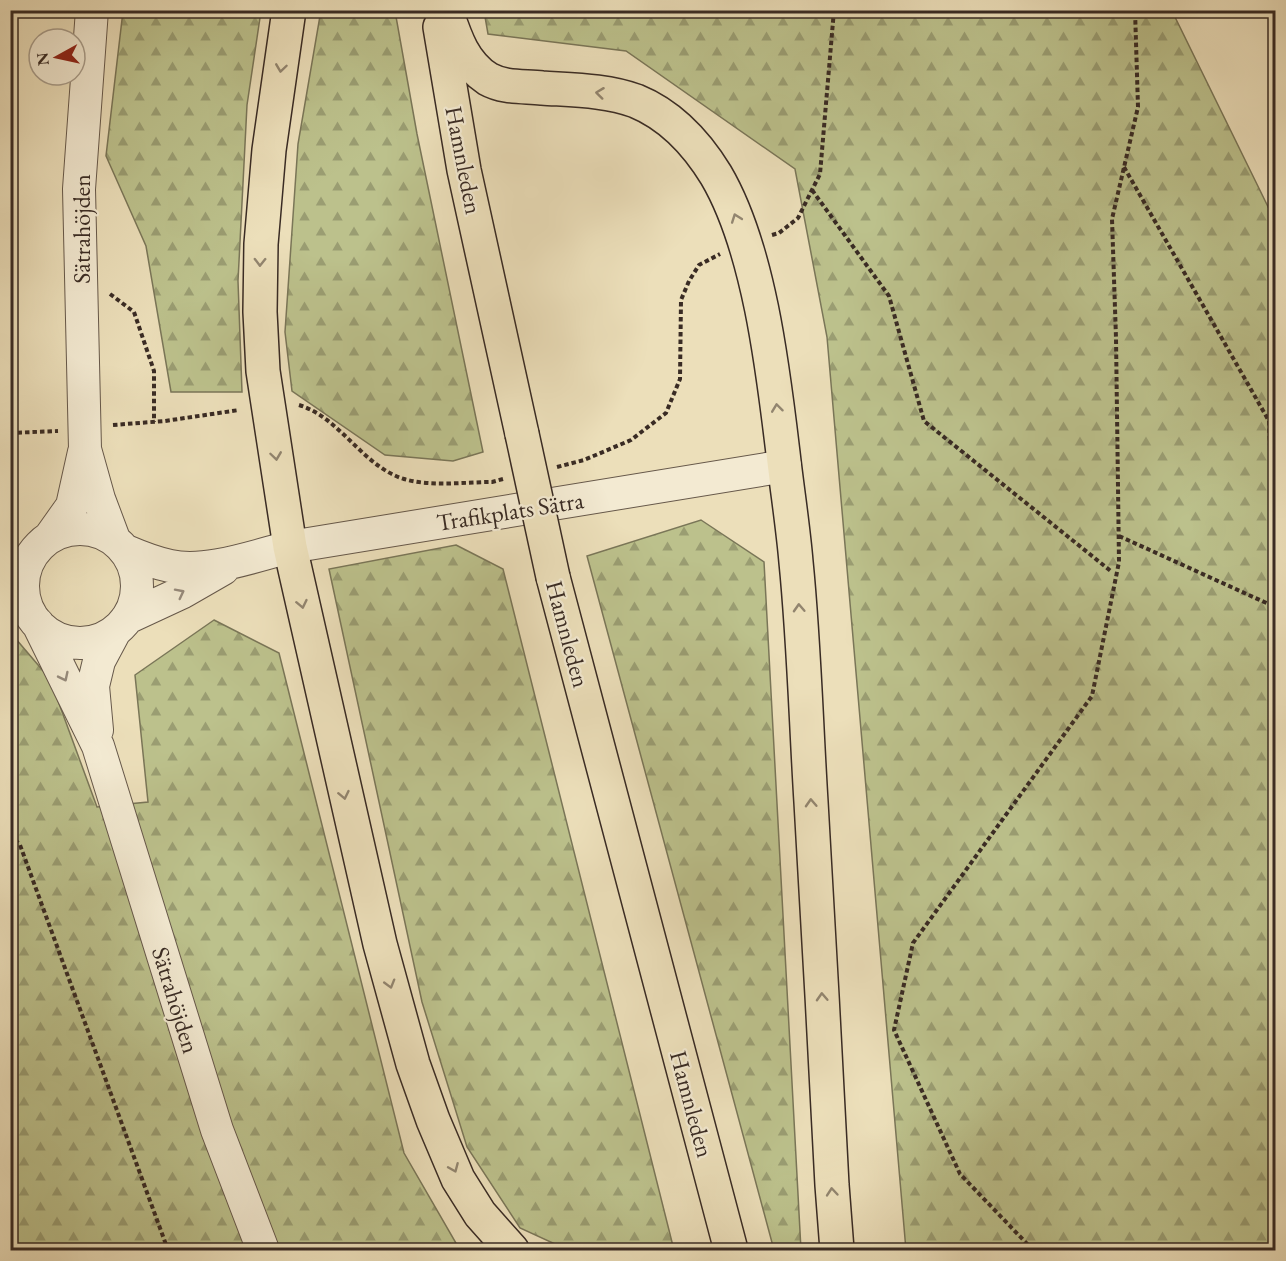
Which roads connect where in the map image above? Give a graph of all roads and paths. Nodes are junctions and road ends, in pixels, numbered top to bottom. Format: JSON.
{"nodes":[{"id":1,"x":93,"y":10,"type":"edge"},
{"id":2,"x":289,"y":10,"type":"edge"},
{"id":3,"x":437,"y":10,"type":"edge"},
{"id":4,"x":446,"y":10,"type":"edge"},
{"id":5,"x":834,"y":10,"type":"edge"},
{"id":6,"x":1135,"y":10,"type":"edge"},
{"id":7,"x":1124,"y":167,"type":"junction"},
{"id":8,"x":812,"y":190,"type":"junction"},
{"id":9,"x":770,"y":236,"type":"dead end"},
{"id":10,"x":107,"y":289,"type":"dead end"},
{"id":11,"x":244,"y":409,"type":"dead end"},
{"id":12,"x":154,"y":422,"type":"junction"},
{"id":13,"x":60,"y":430,"type":"dead end"},
{"id":14,"x":10,"y":433,"type":"edge"},
{"id":15,"x":94,"y":437,"type":"junction"},
{"id":16,"x":785,"y":466,"type":"junction"},
{"id":17,"x":1119,"y":536,"type":"junction"},
{"id":18,"x":120,"y":545,"type":"junction"},
{"id":19,"x":290,"y":547,"type":"junction"},
{"id":20,"x":33,"y":548,"type":"edge"},
{"id":21,"x":237,"y":561,"type":"junction"},
{"id":22,"x":1112,"y":572,"type":"dead end"},
{"id":23,"x":1275,"y":600,"type":"edge"},
{"id":24,"x":1273,"y":606,"type":"dead end"},
{"id":25,"x":26,"y":612,"type":"edge"},
{"id":26,"x":121,"y":624,"type":"junction"},
{"id":27,"x":98,"y":746,"type":"junction"},
{"id":28,"x":10,"y":834,"type":"edge"},
{"id":29,"x":1028,"y":1245,"type":"junction"},
{"id":30,"x":168,"y":1251,"type":"edge"},
{"id":31,"x":263,"y":1251,"type":"edge"},
{"id":32,"x":512,"y":1251,"type":"edge"},
{"id":33,"x":731,"y":1251,"type":"edge"},
{"id":34,"x":837,"y":1251,"type":"edge"},
{"id":35,"x":1026,"y":1251,"type":"edge"},
{"id":36,"x":1033,"y":1251,"type":"edge"}],
"edges":[{"from":1,"to":15,"type":"street","name":"Sätrahöjden"},
{"from":2,"to":19,"type":"main road","one_way":true},
{"from":3,"to":33,"type":"main road","name":"Hamnleden","bridge":true},
{"from":16,"to":4,"type":"main road","one_way":true},
{"from":5,"to":8,"type":"path"},
{"from":6,"to":7,"type":"path"},
{"from":7,"to":17,"type":"path"},
{"from":7,"to":23,"type":"path"},
{"from":8,"to":9,"type":"path"},
{"from":8,"to":22,"type":"path"},
{"from":10,"to":12,"type":"path"},
{"from":11,"to":12,"type":"path"},
{"from":12,"to":15,"type":"path"},
{"from":13,"to":14,"type":"path"},
{"from":15,"to":18,"type":"street","name":"Sätrahöjden"},
{"from":15,"to":20,"type":"street","name":"Sätrahöjden"},
{"from":16,"to":19,"type":"street","name":"Trafikplats Sätra"},
{"from":34,"to":16,"type":"main road","one_way":true},
{"from":17,"to":24,"type":"path"},
{"from":17,"to":29,"type":"path"},
{"from":18,"to":20,"type":"street"},
{"from":18,"to":21,"type":"street","name":"Trafikplats Sätra"},
{"from":18,"to":26,"type":"street"},
{"from":19,"to":21,"type":"street","name":"Trafikplats Sätra"},
{"from":19,"to":32,"type":"main road","one_way":true},
{"from":20,"to":25,"type":"street"},
{"from":26,"to":21,"type":"street","name":"Trafikplats Sätra","one_way":true},
{"from":25,"to":26,"type":"street"},
{"from":25,"to":27,"type":"street","name":"Sätrahöjden","one_way":true},
{"from":26,"to":27,"type":"street","name":"Sätrahöjden"},
{"from":27,"to":31,"type":"street","name":"Sätrahöjden"},
{"from":28,"to":30,"type":"path"},
{"from":29,"to":35,"type":"path"},
{"from":29,"to":36,"type":"path"}]}
